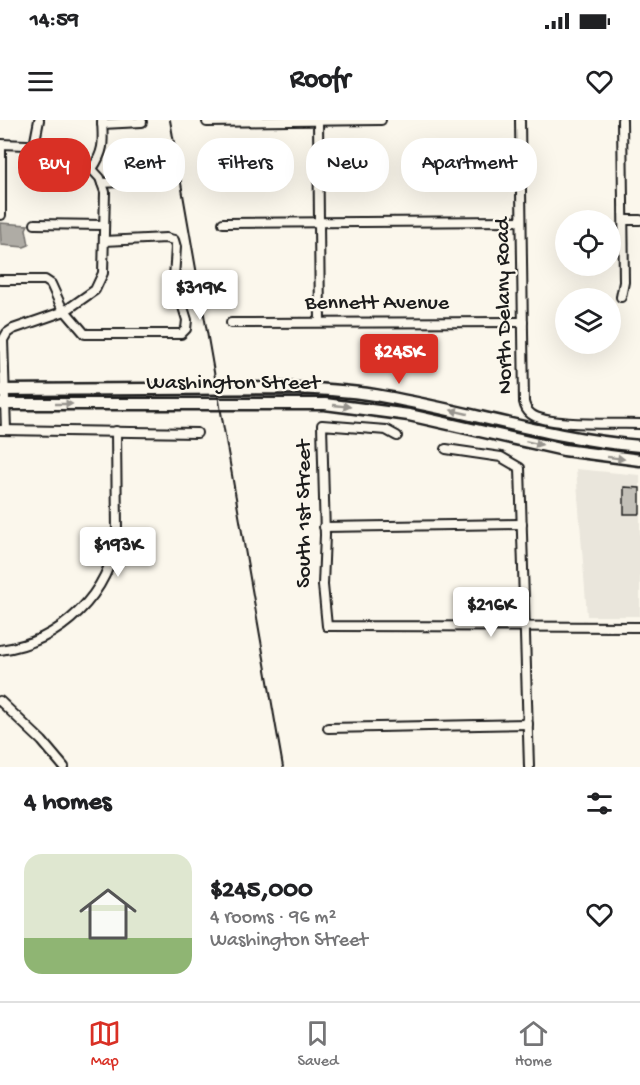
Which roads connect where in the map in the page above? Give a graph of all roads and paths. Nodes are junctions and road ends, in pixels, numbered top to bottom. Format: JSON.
{"nodes":[{"id":1,"x":39,"y":120,"type":"edge"},
{"id":2,"x":318,"y":120,"type":"edge"},
{"id":3,"x":381,"y":120,"type":"edge"},
{"id":4,"x":520,"y":120,"type":"edge"},
{"id":5,"x":622,"y":120,"type":"edge"},
{"id":6,"x":102,"y":122,"type":"edge"},
{"id":7,"x":142,"y":122,"type":"dead end"},
{"id":8,"x":207,"y":122,"type":"dead end"},
{"id":9,"x":36,"y":138,"type":"edge"},
{"id":10,"x":1,"y":144,"type":"edge"},
{"id":11,"x":18,"y":145,"type":"edge"},
{"id":12,"x":92,"y":169,"type":"joint"},
{"id":13,"x":102,"y":183,"type":"joint"},
{"id":14,"x":1,"y":215,"type":"edge"},
{"id":15,"x":320,"y":220,"type":"junction"},
{"id":16,"x":624,"y":220,"type":"junction"},
{"id":17,"x":640,"y":220,"type":"edge"},
{"id":18,"x":521,"y":221,"type":"junction"},
{"id":19,"x":223,"y":223,"type":"dead end"},
{"id":20,"x":34,"y":224,"type":"dead end"},
{"id":21,"x":104,"y":225,"type":"junction"},
{"id":22,"x":104,"y":241,"type":"junction"},
{"id":23,"x":0,"y":280,"type":"edge"},
{"id":24,"x":621,"y":297,"type":"dead end"},
{"id":25,"x":65,"y":311,"type":"junction"},
{"id":26,"x":231,"y":322,"type":"dead end"},
{"id":27,"x":320,"y":322,"type":"junction"},
{"id":28,"x":523,"y":322,"type":"junction"},
{"id":29,"x":2,"y":390,"type":"edge"},
{"id":30,"x":3,"y":404,"type":"edge"},
{"id":31,"x":640,"y":424,"type":"edge"},
{"id":32,"x":3,"y":430,"type":"edge"},
{"id":33,"x":116,"y":431,"type":"junction"},
{"id":34,"x":197,"y":434,"type":"dead end"},
{"id":35,"x":397,"y":436,"type":"dead end"},
{"id":36,"x":640,"y":446,"type":"edge"},
{"id":37,"x":446,"y":449,"type":"dead end"},
{"id":38,"x":640,"y":460,"type":"edge"},
{"id":39,"x":522,"y":524,"type":"junction"},
{"id":40,"x":324,"y":527,"type":"junction"},
{"id":41,"x":524,"y":626,"type":"junction"},
{"id":42,"x":640,"y":627,"type":"edge"},
{"id":43,"x":0,"y":650,"type":"edge"},
{"id":44,"x":0,"y":701,"type":"edge"},
{"id":45,"x":528,"y":724,"type":"junction"},
{"id":46,"x":328,"y":728,"type":"dead end"},
{"id":47,"x":64,"y":767,"type":"edge"},
{"id":48,"x":529,"y":767,"type":"edge"}],
"edges":[{"from":1,"to":9,"type":"street"},
{"from":2,"to":3,"type":"street"},
{"from":2,"to":8,"type":"street"},
{"from":2,"to":15,"type":"street"},
{"from":4,"to":18,"type":"street","name":"North Delany Road"},
{"from":5,"to":16,"type":"street"},
{"from":6,"to":7,"type":"street"},
{"from":6,"to":12,"type":"street"},
{"from":10,"to":11,"type":"street"},
{"from":10,"to":14,"type":"street"},
{"from":12,"to":13,"type":"street"},
{"from":13,"to":21,"type":"street"},
{"from":15,"to":18,"type":"street"},
{"from":15,"to":19,"type":"street"},
{"from":15,"to":27,"type":"street"},
{"from":16,"to":17,"type":"street"},
{"from":16,"to":24,"type":"street"},
{"from":18,"to":28,"type":"street","name":"North Delany Road"},
{"from":20,"to":21,"type":"street"},
{"from":21,"to":22,"type":"street"},
{"from":22,"to":25,"type":"street"},
{"from":22,"to":25,"type":"street"},
{"from":23,"to":25,"type":"street"},
{"from":25,"to":29,"type":"street"},
{"from":26,"to":27,"type":"street","name":"Bennett Avenue"},
{"from":27,"to":28,"type":"street","name":"Bennett Avenue"},
{"from":28,"to":31,"type":"street","name":"North Delany Road"},
{"from":29,"to":30,"type":"street"},
{"from":36,"to":29,"type":"main road","name":"Washington Street","one_way":true},
{"from":30,"to":32,"type":"street"},
{"from":30,"to":38,"type":"main road","name":"Washington Street","one_way":true},
{"from":32,"to":33,"type":"street"},
{"from":33,"to":34,"type":"street"},
{"from":33,"to":43,"type":"street"},
{"from":35,"to":40,"type":"street","name":"South 1st Street"},
{"from":37,"to":39,"type":"street"},
{"from":39,"to":40,"type":"street"},
{"from":39,"to":41,"type":"street"},
{"from":40,"to":41,"type":"street","name":"South 1st Street"},
{"from":41,"to":42,"type":"street"},
{"from":41,"to":45,"type":"street"},
{"from":44,"to":47,"type":"street"},
{"from":45,"to":46,"type":"street"},
{"from":45,"to":48,"type":"street"}]}
